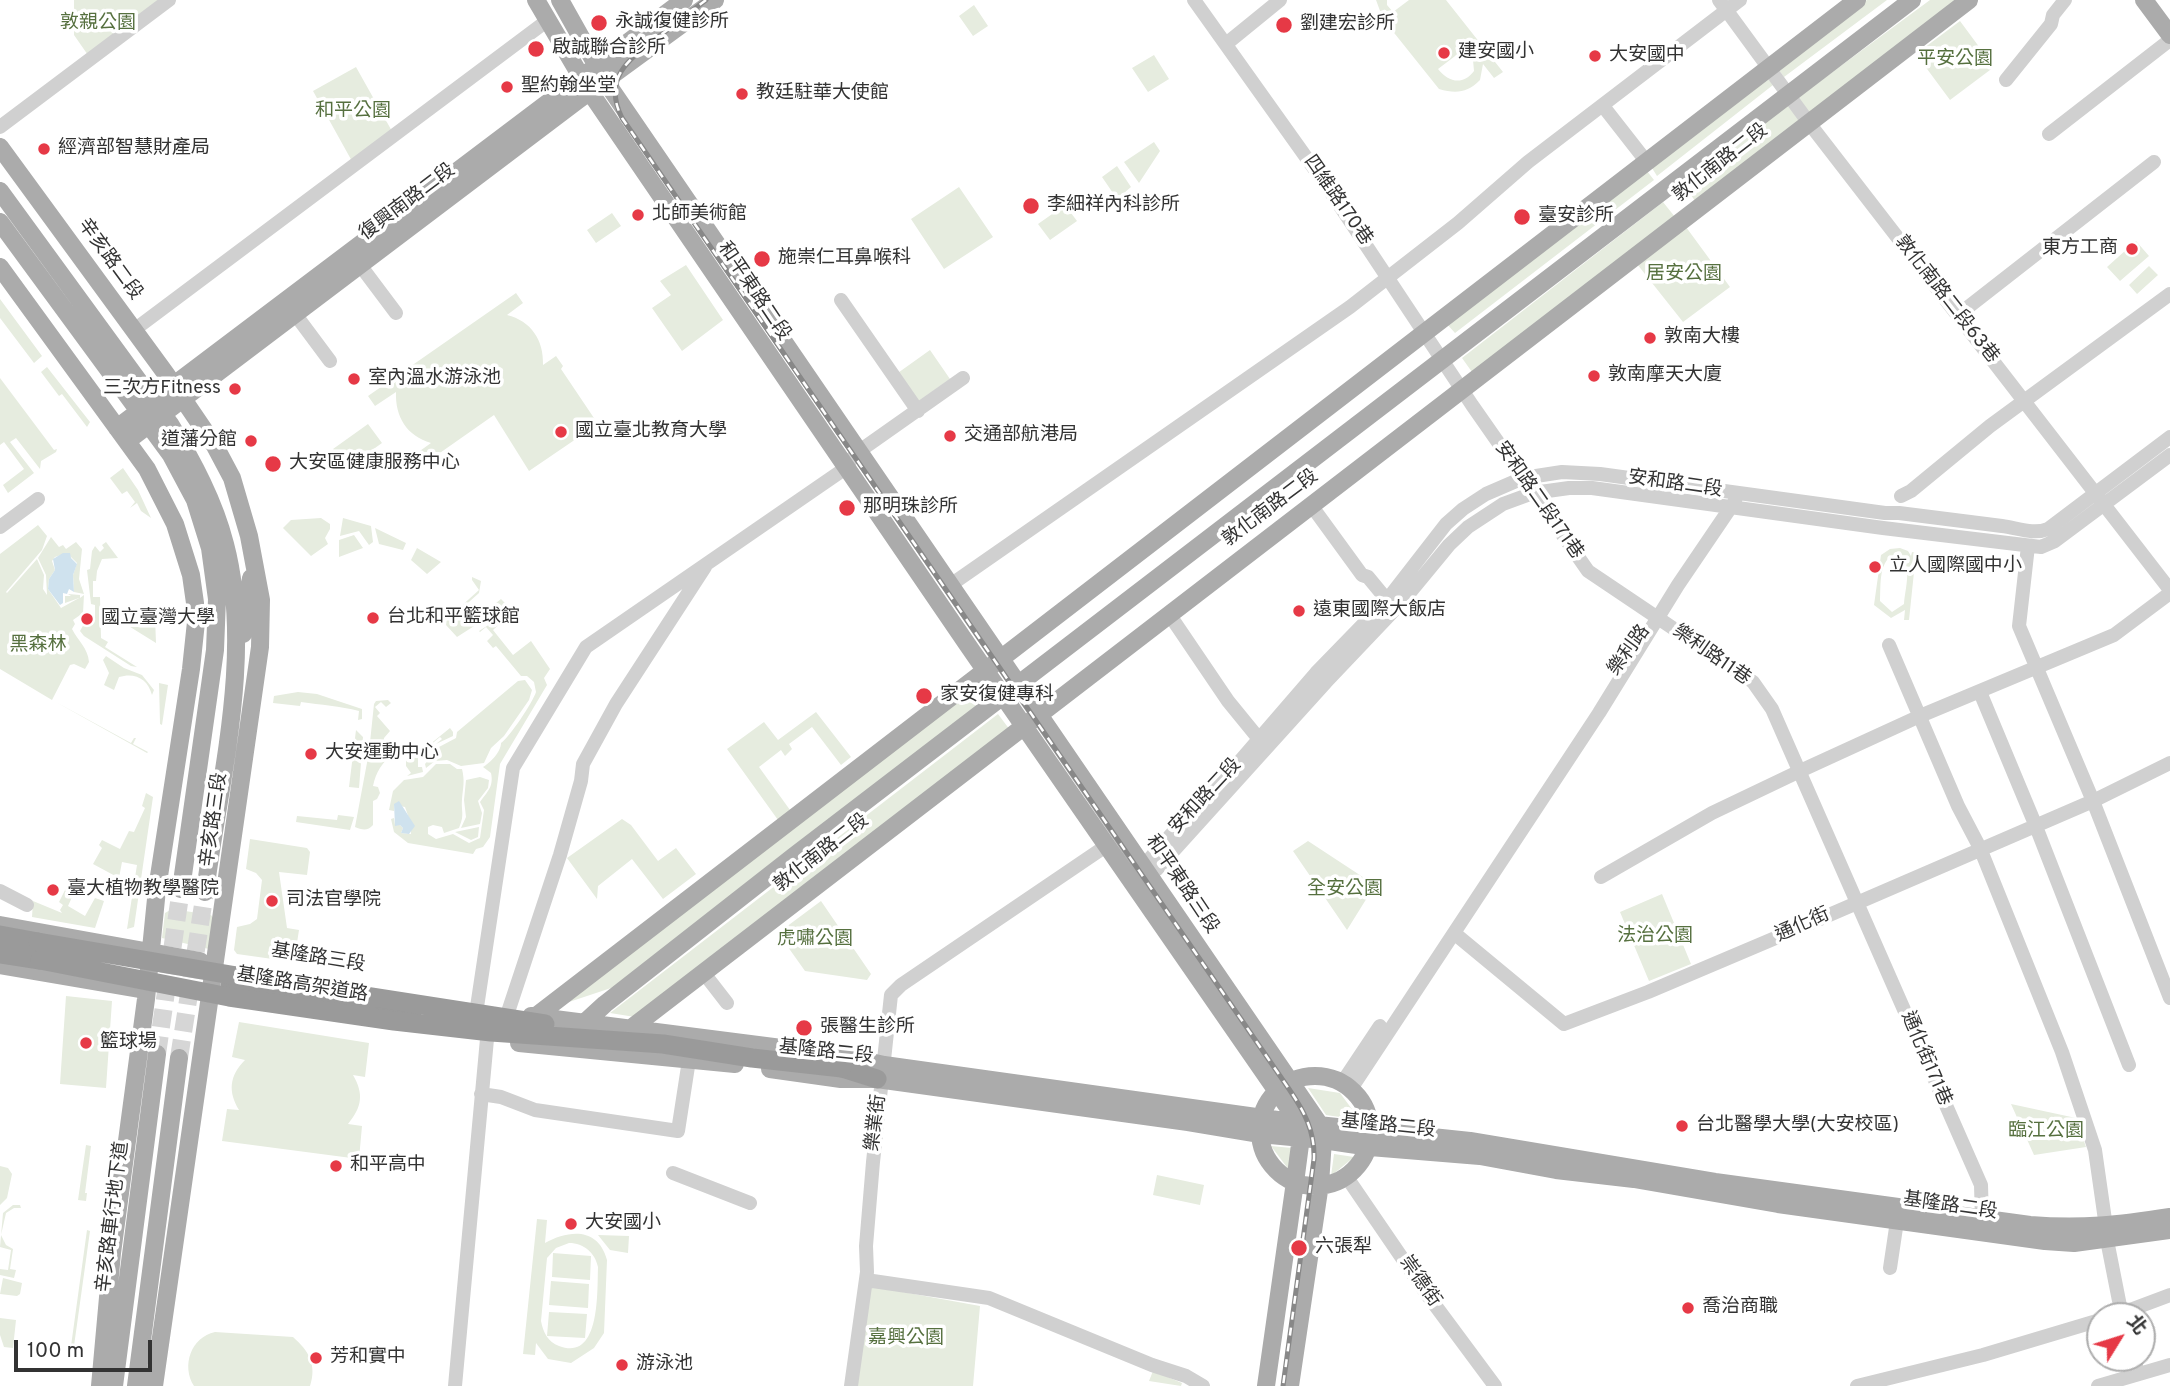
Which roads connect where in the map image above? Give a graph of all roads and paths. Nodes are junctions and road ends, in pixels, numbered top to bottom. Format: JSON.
{"nodes":[{"id":1,"x":169,"y":0,"type":"edge"},
{"id":2,"x":536,"y":0,"type":"edge"},
{"id":3,"x":560,"y":0,"type":"edge"},
{"id":4,"x":715,"y":0,"type":"edge"},
{"id":5,"x":1194,"y":0,"type":"edge"},
{"id":6,"x":1280,"y":0,"type":"edge"},
{"id":7,"x":1740,"y":0,"type":"edge"},
{"id":8,"x":1857,"y":0,"type":"edge"},
{"id":9,"x":1912,"y":0,"type":"edge"},
{"id":10,"x":1969,"y":0,"type":"edge"},
{"id":11,"x":2065,"y":0,"type":"edge"},
{"id":12,"x":2144,"y":0,"type":"edge"},
{"id":13,"x":672,"y":3,"type":"edge"},
{"id":14,"x":1723,"y":5,"type":"edge"},
{"id":15,"x":548,"y":20,"type":"junction"},
{"id":16,"x":2170,"y":37,"type":"edge"},
{"id":17,"x":1226,"y":44,"type":"junction"},
{"id":18,"x":597,"y":65,"type":"junction"},
{"id":19,"x":1769,"y":67,"type":"junction"},
{"id":20,"x":2006,"y":79,"type":"dead end"},
{"id":21,"x":606,"y":82,"type":"junction"},
{"id":22,"x":586,"y":85,"type":"junction"},
{"id":23,"x":1789,"y":96,"type":"junction"},
{"id":24,"x":1603,"y":106,"type":"junction"},
{"id":25,"x":1809,"y":123,"type":"junction"},
{"id":26,"x":0,"y":127,"type":"edge"},
{"id":27,"x":2049,"y":134,"type":"dead end"},
{"id":28,"x":0,"y":147,"type":"edge"},
{"id":29,"x":1646,"y":161,"type":"junction"},
{"id":30,"x":2154,"y":162,"type":"dead end"},
{"id":31,"x":0,"y":191,"type":"edge"},
{"id":32,"x":0,"y":222,"type":"edge"},
{"id":33,"x":360,"y":265,"type":"junction"},
{"id":34,"x":0,"y":267,"type":"edge"},
{"id":35,"x":1389,"y":277,"type":"junction"},
{"id":36,"x":2170,"y":293,"type":"edge"},
{"id":37,"x":842,"y":300,"type":"dead end"},
{"id":38,"x":396,"y":313,"type":"dead end"},
{"id":39,"x":295,"y":314,"type":"junction"},
{"id":40,"x":1958,"y":315,"type":"junction"},
{"id":41,"x":134,"y":330,"type":"junction"},
{"id":42,"x":1424,"y":332,"type":"junction"},
{"id":43,"x":1443,"y":360,"type":"junction"},
{"id":44,"x":330,"y":361,"type":"dead end"},
{"id":45,"x":963,"y":378,"type":"dead end"},
{"id":46,"x":1461,"y":389,"type":"junction"},
{"id":47,"x":178,"y":391,"type":"junction"},
{"id":48,"x":2025,"y":401,"type":"junction"},
{"id":49,"x":918,"y":411,"type":"junction"},
{"id":50,"x":150,"y":413,"type":"junction"},
{"id":51,"x":122,"y":434,"type":"junction"},
{"id":52,"x":2170,"y":437,"type":"edge"},
{"id":53,"x":2170,"y":455,"type":"edge"},
{"id":54,"x":852,"y":458,"type":"junction"},
{"id":55,"x":1523,"y":478,"type":"junction"},
{"id":56,"x":1533,"y":493,"type":"junction"},
{"id":57,"x":1901,"y":496,"type":"dead end"},
{"id":58,"x":38,"y":499,"type":"dead end"},
{"id":59,"x":1736,"y":500,"type":"junction"},
{"id":60,"x":2100,"y":500,"type":"junction"},
{"id":61,"x":1315,"y":502,"type":"junction"},
{"id":62,"x":0,"y":527,"type":"edge"},
{"id":63,"x":249,"y":536,"type":"junction"},
{"id":64,"x":2028,"y":546,"type":"junction"},
{"id":65,"x":709,"y":561,"type":"junction"},
{"id":66,"x":191,"y":575,"type":"junction"},
{"id":67,"x":949,"y":586,"type":"junction"},
{"id":68,"x":2170,"y":592,"type":"edge"},
{"id":69,"x":1387,"y":600,"type":"junction"},
{"id":70,"x":1169,"y":614,"type":"junction"},
{"id":71,"x":1657,"y":618,"type":"junction"},
{"id":72,"x":1889,"y":645,"type":"dead end"},
{"id":73,"x":992,"y":664,"type":"junction"},
{"id":74,"x":2036,"y":668,"type":"junction"},
{"id":75,"x":211,"y":675,"type":"junction"},
{"id":76,"x":235,"y":678,"type":"junction"},
{"id":77,"x":1011,"y":691,"type":"junction"},
{"id":78,"x":1980,"y":692,"type":"junction"},
{"id":79,"x":1920,"y":716,"type":"junction"},
{"id":80,"x":1031,"y":720,"type":"junction"},
{"id":81,"x":1259,"y":738,"type":"junction"},
{"id":82,"x":2170,"y":763,"type":"edge"},
{"id":83,"x":1800,"y":772,"type":"junction"},
{"id":84,"x":2094,"y":801,"type":"junction"},
{"id":85,"x":2035,"y":824,"type":"junction"},
{"id":86,"x":1107,"y":846,"type":"junction"},
{"id":87,"x":1980,"y":848,"type":"junction"},
{"id":88,"x":1141,"y":874,"type":"junction"},
{"id":89,"x":1601,"y":877,"type":"dead end"},
{"id":90,"x":181,"y":889,"type":"tunnel mouth"},
{"id":91,"x":0,"y":891,"type":"edge"},
{"id":92,"x":205,"y":892,"type":"tunnel mouth"},
{"id":93,"x":1858,"y":901,"type":"junction"},
{"id":94,"x":27,"y":905,"type":"dead end"},
{"id":95,"x":0,"y":925,"type":"edge"},
{"id":96,"x":1454,"y":933,"type":"junction"},
{"id":97,"x":0,"y":935,"type":"edge"},
{"id":98,"x":0,"y":948,"type":"edge"},
{"id":99,"x":39,"y":951,"type":"junction"},
{"id":100,"x":150,"y":951,"type":"junction"},
{"id":101,"x":0,"y":954,"type":"edge"},
{"id":102,"x":215,"y":963,"type":"junction"},
{"id":103,"x":0,"y":965,"type":"edge"},
{"id":104,"x":703,"y":972,"type":"junction"},
{"id":105,"x":147,"y":982,"type":"junction"},
{"id":106,"x":2170,"y":998,"type":"edge"},
{"id":107,"x":210,"y":1000,"type":"junction"},
{"id":108,"x":727,"y":1003,"type":"dead end"},
{"id":109,"x":477,"y":1007,"type":"junction"},
{"id":110,"x":508,"y":1012,"type":"junction"},
{"id":111,"x":535,"y":1017,"type":"junction"},
{"id":112,"x":581,"y":1026,"type":"junction"},
{"id":113,"x":630,"y":1028,"type":"junction"},
{"id":114,"x":487,"y":1039,"type":"junction"},
{"id":115,"x":541,"y":1045,"type":"junction"},
{"id":116,"x":602,"y":1045,"type":"junction"},
{"id":117,"x":156,"y":1054,"type":"tunnel mouth"},
{"id":118,"x":179,"y":1058,"type":"tunnel mouth"},
{"id":119,"x":689,"y":1060,"type":"junction"},
{"id":120,"x":2129,"y":1065,"type":"dead end"},
{"id":121,"x":880,"y":1072,"type":"junction"},
{"id":122,"x":1346,"y":1086,"type":"junction"},
{"id":123,"x":1284,"y":1087,"type":"junction"},
{"id":124,"x":481,"y":1094,"type":"junction"},
{"id":125,"x":1260,"y":1126,"type":"junction"},
{"id":126,"x":1300,"y":1130,"type":"junction"},
{"id":127,"x":1322,"y":1132,"type":"junction"},
{"id":128,"x":1371,"y":1139,"type":"junction"},
{"id":129,"x":673,"y":1173,"type":"dead end"},
{"id":130,"x":1346,"y":1176,"type":"junction"},
{"id":131,"x":1295,"y":1181,"type":"junction"},
{"id":132,"x":1320,"y":1184,"type":"junction"},
{"id":133,"x":750,"y":1203,"type":"dead end"},
{"id":134,"x":2170,"y":1217,"type":"edge"},
{"id":135,"x":1982,"y":1219,"type":"junction"},
{"id":136,"x":1897,"y":1220,"type":"junction"},
{"id":137,"x":2170,"y":1230,"type":"edge"},
{"id":138,"x":2107,"y":1233,"type":"junction"},
{"id":139,"x":1890,"y":1268,"type":"dead end"},
{"id":140,"x":866,"y":1280,"type":"junction"},
{"id":141,"x":2170,"y":1295,"type":"edge"},
{"id":142,"x":2117,"y":1302,"type":"edge"},
{"id":143,"x":2152,"y":1302,"type":"edge"},
{"id":144,"x":2086,"y":1324,"type":"edge"},
{"id":145,"x":2170,"y":1365,"type":"edge"},
{"id":146,"x":2138,"y":1374,"type":"joint"},
{"id":147,"x":1897,"y":1381,"type":"edge"},
{"id":148,"x":2102,"y":1385,"type":"edge"},
{"id":149,"x":100,"y":1386,"type":"edge"},
{"id":150,"x":114,"y":1386,"type":"edge"},
{"id":151,"x":136,"y":1386,"type":"edge"},
{"id":152,"x":154,"y":1386,"type":"edge"},
{"id":153,"x":455,"y":1386,"type":"edge"},
{"id":154,"x":851,"y":1386,"type":"edge"},
{"id":155,"x":1203,"y":1386,"type":"edge"},
{"id":156,"x":1266,"y":1386,"type":"edge"},
{"id":157,"x":1290,"y":1386,"type":"edge"},
{"id":158,"x":1495,"y":1386,"type":"edge"},
{"id":159,"x":1857,"y":1386,"type":"edge"}],
"edges":[{"from":1,"to":26,"type":"street"},
{"from":2,"to":15,"type":"main road","name":"和平東路二段"},
{"from":3,"to":18,"type":"main road","name":"和平東路二段"},
{"from":4,"to":21,"type":"main road","name":"復興南路二段"},
{"from":5,"to":17,"type":"street","name":"四維路170巷"},
{"from":6,"to":17,"type":"street"},
{"from":7,"to":14,"type":"street"},
{"from":8,"to":19,"type":"main road"},
{"from":9,"to":23,"type":"main road","name":"敦化南路二段"},
{"from":10,"to":25,"type":"main road","name":"敦化南路二段"},
{"from":11,"to":20,"type":"street"},
{"from":12,"to":16,"type":"main road"},
{"from":13,"to":18,"type":"main road","name":"復興南路二段"},
{"from":14,"to":19,"type":"street","name":"敦化南路二段63巷"},
{"from":14,"to":24,"type":"street"},
{"from":15,"to":22,"type":"main road","name":"和平東路二段"},
{"from":15,"to":41,"type":"street"},
{"from":16,"to":27,"type":"street"},
{"from":17,"to":35,"type":"street","name":"四維路170巷"},
{"from":18,"to":21,"type":"main road","name":"和平東路二段"},
{"from":18,"to":22,"type":"main road","name":"復興南路二段"},
{"from":19,"to":23,"type":"street","name":"敦化南路二段63巷"},
{"from":19,"to":29,"type":"main road"},
{"from":21,"to":22,"type":"main road","name":"復興南路二段"},
{"from":21,"to":54,"type":"main road","name":"和平東路二段"},
{"from":22,"to":33,"type":"main road","name":"復興南路二段"},
{"from":22,"to":47,"type":"main road","name":"復興南路二段"},
{"from":22,"to":54,"type":"main road","name":"和平東路二段"},
{"from":23,"to":25,"type":"street","name":"敦化南路二段63巷"},
{"from":23,"to":43,"type":"main road","name":"敦化南路二段"},
{"from":24,"to":29,"type":"street"},
{"from":24,"to":35,"type":"street"},
{"from":25,"to":40,"type":"street","name":"敦化南路二段63巷"},
{"from":25,"to":46,"type":"main road","name":"敦化南路二段"},
{"from":28,"to":41,"type":"main road","name":"辛亥路二段"},
{"from":29,"to":42,"type":"main road"},
{"from":30,"to":40,"type":"street"},
{"from":31,"to":50,"type":"main road"},
{"from":32,"to":50,"type":"main road"},
{"from":33,"to":38,"type":"street"},
{"from":33,"to":39,"type":"main road","name":"復興南路二段"},
{"from":34,"to":51,"type":"main road"},
{"from":35,"to":42,"type":"street","name":"四維路170巷"},
{"from":35,"to":67,"type":"street"},
{"from":36,"to":48,"type":"street"},
{"from":37,"to":49,"type":"street"},
{"from":39,"to":44,"type":"street"},
{"from":39,"to":47,"type":"main road","name":"復興南路二段"},
{"from":40,"to":48,"type":"street","name":"敦化南路二段63巷"},
{"from":41,"to":47,"type":"main road","name":"辛亥路二段"},
{"from":42,"to":43,"type":"street","name":"四維路170巷"},
{"from":42,"to":73,"type":"main road"},
{"from":43,"to":46,"type":"street","name":"安和路二段171巷"},
{"from":43,"to":77,"type":"main road","name":"敦化南路二段"},
{"from":45,"to":49,"type":"street"},
{"from":46,"to":55,"type":"street","name":"安和路二段171巷"},
{"from":46,"to":61,"type":"main road","name":"敦化南路二段"},
{"from":47,"to":50,"type":"main road","name":"復興南路二段"},
{"from":47,"to":63,"type":"main road","name":"辛亥路三段"},
{"from":48,"to":57,"type":"street"},
{"from":48,"to":60,"type":"street","name":"敦化南路二段63巷"},
{"from":49,"to":54,"type":"street"},
{"from":50,"to":51,"type":"main road","name":"復興南路二段"},
{"from":50,"to":75,"type":"main road"},
{"from":50,"to":76,"type":"main road"},
{"from":51,"to":66,"type":"main road"},
{"from":52,"to":60,"type":"street","name":"安和路二段"},
{"from":53,"to":60,"type":"street","name":"安和路二段"},
{"from":54,"to":65,"type":"street"},
{"from":54,"to":67,"type":"main road","name":"和平東路三段"},
{"from":54,"to":73,"type":"main road","name":"和平東路三段"},
{"from":55,"to":56,"type":"street","name":"安和路二段171巷"},
{"from":55,"to":59,"type":"street","name":"安和路二段"},
{"from":55,"to":69,"type":"street","name":"安和路二段"},
{"from":56,"to":59,"type":"street","name":"安和路二段"},
{"from":56,"to":71,"type":"street","name":"安和路二段171巷"},
{"from":56,"to":88,"type":"street","name":"安和路二段"},
{"from":58,"to":62,"type":"street"},
{"from":59,"to":60,"type":"street","name":"安和路二段"},
{"from":59,"to":64,"type":"street","name":"安和路二段"},
{"from":59,"to":71,"type":"street"},
{"from":60,"to":64,"type":"street","name":"安和路二段"},
{"from":60,"to":68,"type":"street","name":"敦化南路二段63巷"},
{"from":61,"to":69,"type":"street"},
{"from":61,"to":70,"type":"main road","name":"敦化南路二段"},
{"from":63,"to":76,"type":"main road"},
{"from":63,"to":102,"type":"main road","name":"辛亥路三段"},
{"from":64,"to":74,"type":"street"},
{"from":65,"to":109,"type":"street"},
{"from":65,"to":110,"type":"street"},
{"from":66,"to":75,"type":"main road"},
{"from":66,"to":100,"type":"main road"},
{"from":67,"to":73,"type":"main road","name":"和平東路三段"},
{"from":68,"to":74,"type":"street"},
{"from":69,"to":81,"type":"street","name":"安和路二段"},
{"from":70,"to":80,"type":"main road","name":"敦化南路二段"},
{"from":70,"to":81,"type":"street"},
{"from":71,"to":83,"type":"street","name":"樂利路11巷"},
{"from":71,"to":96,"type":"street","name":"樂利路"},
{"from":71,"to":122,"type":"street","name":"樂利路"},
{"from":72,"to":79,"type":"street"},
{"from":73,"to":77,"type":"main road","name":"和平東路三段"},
{"from":73,"to":111,"type":"main road"},
{"from":74,"to":78,"type":"street"},
{"from":74,"to":84,"type":"street"},
{"from":75,"to":90,"type":"main road"},
{"from":76,"to":92,"type":"main road"},
{"from":77,"to":80,"type":"main road","name":"和平東路三段"},
{"from":77,"to":112,"type":"main road","name":"敦化南路二段"},
{"from":78,"to":79,"type":"street"},
{"from":78,"to":85,"type":"street"},
{"from":79,"to":83,"type":"street"},
{"from":79,"to":87,"type":"street"},
{"from":80,"to":86,"type":"main road","name":"和平東路三段"},
{"from":80,"to":88,"type":"main road","name":"和平東路三段"},
{"from":80,"to":104,"type":"main road","name":"敦化南路二段"},
{"from":81,"to":88,"type":"street","name":"安和路二段"},
{"from":82,"to":84,"type":"street","name":"通化街"},
{"from":83,"to":89,"type":"street"},
{"from":83,"to":93,"type":"street","name":"樂利路11巷"},
{"from":84,"to":85,"type":"street","name":"通化街"},
{"from":84,"to":106,"type":"street"},
{"from":85,"to":87,"type":"street","name":"通化街"},
{"from":85,"to":120,"type":"street"},
{"from":86,"to":88,"type":"main road","name":"和平東路三段"},
{"from":86,"to":121,"type":"street","name":"樂業街"},
{"from":87,"to":93,"type":"street","name":"通化街"},
{"from":87,"to":138,"type":"street"},
{"from":88,"to":123,"type":"main road","name":"和平東路三段"},
{"from":91,"to":94,"type":"street"},
{"from":93,"to":96,"type":"street","name":"通化街"},
{"from":93,"to":135,"type":"street","name":"通化街171巷"},
{"from":95,"to":100,"type":"main road","name":"基隆路三段"},
{"from":96,"to":122,"type":"street","name":"樂利路"},
{"from":97,"to":99,"type":"highway","name":"基隆路高架道路"},
{"from":98,"to":105,"type":"main road"},
{"from":99,"to":101,"type":"highway","name":"基隆路高架道路"},
{"from":99,"to":112,"type":"highway","bridge":true},
{"from":99,"to":116,"type":"highway","name":"基隆路高架道路","bridge":true},
{"from":100,"to":102,"type":"main road","name":"基隆路三段"},
{"from":100,"to":105,"type":"main road"},
{"from":102,"to":107,"type":"main road","name":"辛亥路三段"},
{"from":102,"to":109,"type":"main road","name":"基隆路三段"},
{"from":103,"to":105,"type":"main road"},
{"from":104,"to":108,"type":"street"},
{"from":104,"to":113,"type":"main road","name":"敦化南路二段"},
{"from":105,"to":107,"type":"main road"},
{"from":105,"to":149,"type":"main road"},
{"from":107,"to":114,"type":"main road"},
{"from":107,"to":152,"type":"main road","name":"辛亥路三段"},
{"from":109,"to":110,"type":"main road","name":"基隆路三段"},
{"from":110,"to":111,"type":"main road","name":"基隆路三段"},
{"from":111,"to":112,"type":"main road","name":"基隆路三段"},
{"from":112,"to":113,"type":"main road","name":"基隆路三段"},
{"from":112,"to":115,"type":"main road","name":"敦化南路二段"},
{"from":113,"to":116,"type":"main road","name":"敦化南路二段"},
{"from":113,"to":121,"type":"main road","name":"基隆路二段"},
{"from":114,"to":115,"type":"main road"},
{"from":114,"to":124,"type":"street"},
{"from":115,"to":116,"type":"main road"},
{"from":116,"to":119,"type":"main road","name":"基隆路二段"},
{"from":116,"to":121,"type":"highway","name":"基隆路高架道路","bridge":true},
{"from":117,"to":150,"type":"main road","name":"辛亥路車行地下道"},
{"from":118,"to":151,"type":"main road"},
{"from":119,"to":121,"type":"main road","name":"基隆路二段"},
{"from":119,"to":124,"type":"street"},
{"from":121,"to":125,"type":"main road","name":"基隆路二段"},
{"from":121,"to":140,"type":"street","name":"樂業街"},
{"from":122,"to":123,"type":"main road"},
{"from":122,"to":128,"type":"main road"},
{"from":123,"to":125,"type":"main road"},
{"from":123,"to":126,"type":"main road","name":"和平東路三段"},
{"from":123,"to":127,"type":"main road","name":"和平東路三段"},
{"from":124,"to":153,"type":"street"},
{"from":125,"to":126,"type":"main road","name":"基隆路二段"},
{"from":125,"to":131,"type":"main road"},
{"from":126,"to":127,"type":"main road","name":"基隆路二段"},
{"from":126,"to":131,"type":"main road"},
{"from":127,"to":128,"type":"main road","name":"基隆路二段"},
{"from":127,"to":132,"type":"main road"},
{"from":128,"to":130,"type":"main road"},
{"from":128,"to":135,"type":"main road","name":"基隆路二段"},
{"from":128,"to":136,"type":"main road","name":"基隆路二段"},
{"from":129,"to":133,"type":"street"},
{"from":130,"to":132,"type":"main road"},
{"from":130,"to":158,"type":"street","name":"崇德街"},
{"from":131,"to":132,"type":"main road"},
{"from":131,"to":156,"type":"main road"},
{"from":132,"to":157,"type":"main road"},
{"from":134,"to":138,"type":"main road","name":"基隆路二段"},
{"from":135,"to":138,"type":"main road","name":"基隆路二段"},
{"from":136,"to":138,"type":"main road","name":"基隆路二段"},
{"from":136,"to":139,"type":"street"},
{"from":137,"to":138,"type":"main road","name":"基隆路二段"},
{"from":138,"to":142,"type":"street"},
{"from":140,"to":154,"type":"street","name":"樂業街"},
{"from":140,"to":155,"type":"street"},
{"from":141,"to":143,"type":"street"},
{"from":144,"to":147,"type":"street"},
{"from":145,"to":146,"type":"street"},
{"from":146,"to":148,"type":"street"},
{"from":147,"to":159,"type":"street"}]}
